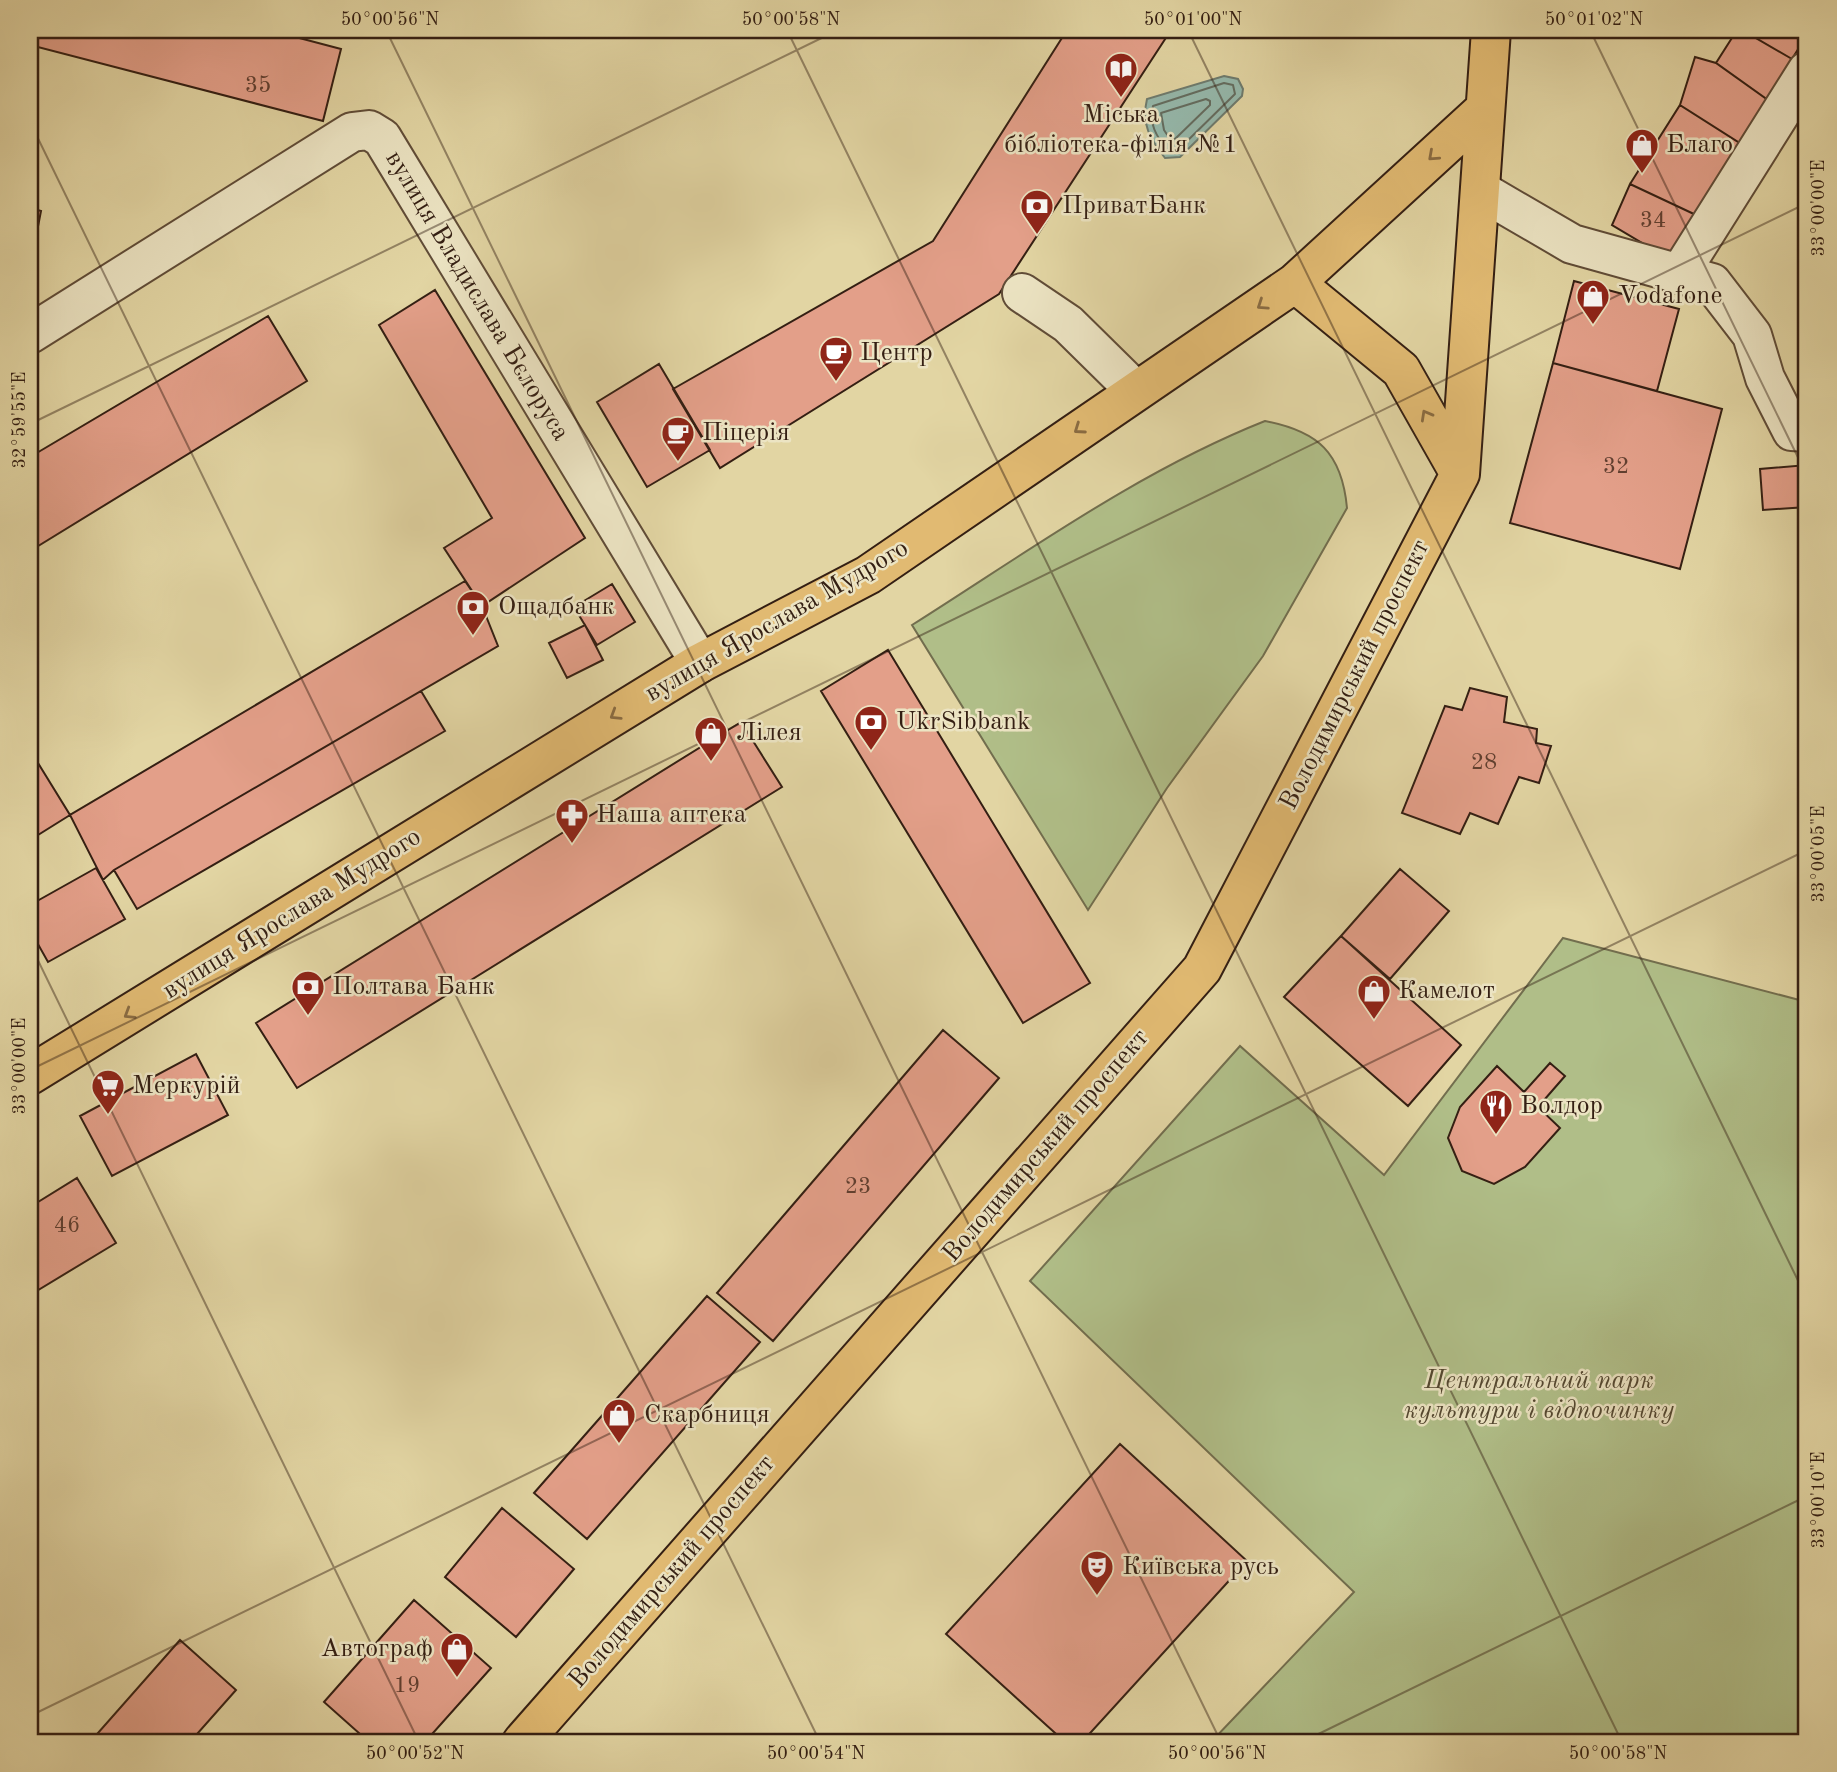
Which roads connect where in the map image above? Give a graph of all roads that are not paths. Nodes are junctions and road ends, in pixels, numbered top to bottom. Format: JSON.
{"nodes":[{"id":1,"x":1491,"y":30,"type":"edge"},
{"id":2,"x":1807,"y":71,"type":"edge"},
{"id":3,"x":1483,"y":110,"type":"junction"},
{"id":4,"x":1481,"y":191,"type":"junction"},
{"id":5,"x":1680,"y":273,"type":"junction"},
{"id":6,"x":1295,"y":283,"type":"junction"},
{"id":7,"x":1022,"y":293,"type":"dead end"},
{"id":8,"x":30,"y":334,"type":"edge"},
{"id":9,"x":1135,"y":390,"type":"junction"},
{"id":10,"x":1807,"y":432,"type":"edge"},
{"id":11,"x":1460,"y":474,"type":"junction"},
{"id":12,"x":700,"y":663,"type":"junction"},
{"id":13,"x":30,"y":1075,"type":"edge"},
{"id":14,"x":523,"y":1742,"type":"edge"}],
"edges":[{"from":1,"to":3,"type":"main road","name":"Володимирський проспект"},
{"from":2,"to":5,"type":"street"},
{"from":3,"to":4,"type":"main road","name":"Володимирський проспект"},
{"from":3,"to":6,"type":"main road","name":"вулиця Ярослава Мудрого","one_way":true},
{"from":4,"to":5,"type":"street"},
{"from":4,"to":11,"type":"main road","name":"Володимирський проспект"},
{"from":5,"to":10,"type":"street"},
{"from":6,"to":9,"type":"main road","name":"вулиця Ярослава Мудрого","one_way":true},
{"from":11,"to":6,"type":"main road","one_way":true},
{"from":7,"to":9,"type":"street"},
{"from":8,"to":12,"type":"street","name":"вулиця Владислава Бєлоруса"},
{"from":9,"to":12,"type":"main road","name":"вулиця Ярослава Мудрого","one_way":true},
{"from":11,"to":14,"type":"main road","name":"Володимирський проспект"},
{"from":12,"to":13,"type":"main road","name":"вулиця Ярослава Мудрого","one_way":true}]}
